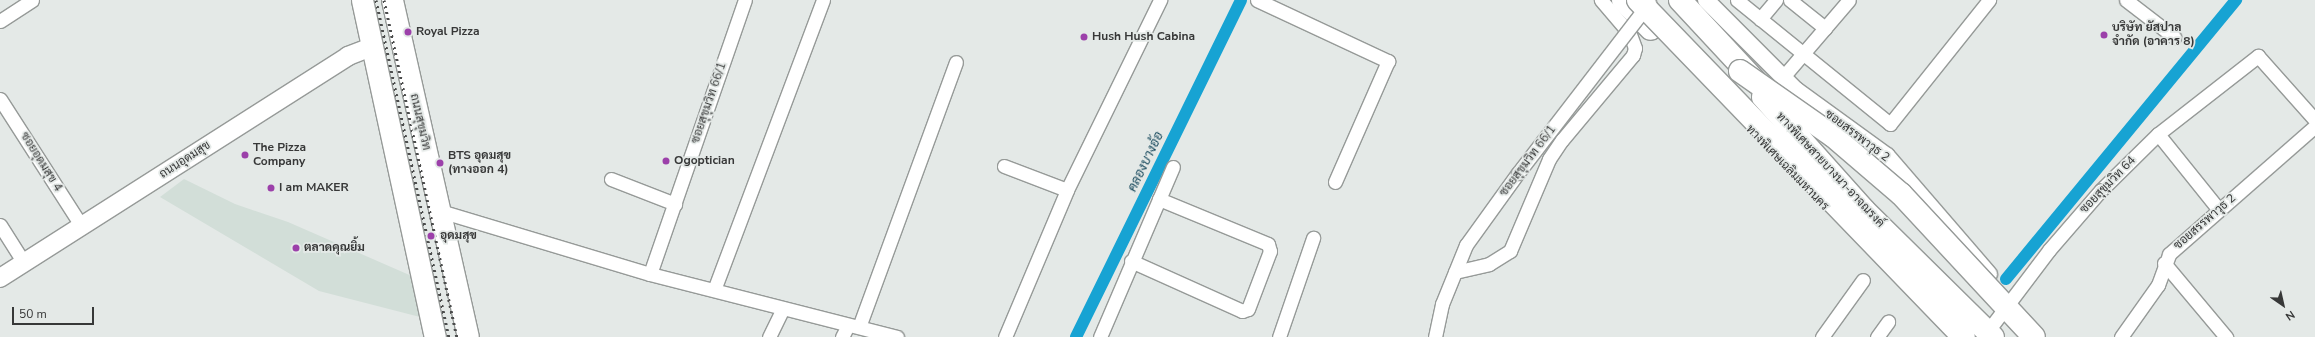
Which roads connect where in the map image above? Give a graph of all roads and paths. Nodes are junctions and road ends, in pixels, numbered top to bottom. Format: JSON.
{"nodes":[{"id":1,"x":32,"y":0,"type":"edge"},
{"id":2,"x":362,"y":0,"type":"edge"},
{"id":3,"x":392,"y":0,"type":"edge"},
{"id":4,"x":745,"y":0,"type":"edge"},
{"id":5,"x":823,"y":0,"type":"edge"},
{"id":6,"x":1160,"y":0,"type":"edge"},
{"id":7,"x":1257,"y":0,"type":"edge"},
{"id":8,"x":1601,"y":0,"type":"edge"},
{"id":9,"x":1623,"y":0,"type":"edge"},
{"id":10,"x":1638,"y":0,"type":"edge"},
{"id":11,"x":1651,"y":0,"type":"edge"},
{"id":12,"x":1672,"y":0,"type":"edge"},
{"id":13,"x":1680,"y":0,"type":"edge"},
{"id":14,"x":1706,"y":0,"type":"edge"},
{"id":15,"x":1736,"y":0,"type":"edge"},
{"id":16,"x":1776,"y":0,"type":"edge"},
{"id":17,"x":1790,"y":0,"type":"edge"},
{"id":18,"x":1849,"y":0,"type":"edge"},
{"id":19,"x":1989,"y":0,"type":"edge"},
{"id":20,"x":2126,"y":0,"type":"edge"},
{"id":21,"x":1751,"y":4,"type":"edge"},
{"id":22,"x":1760,"y":19,"type":"junction"},
{"id":23,"x":0,"y":21,"type":"edge"},
{"id":24,"x":1825,"y":28,"type":"junction"},
{"id":25,"x":2174,"y":37,"type":"dead end"},
{"id":26,"x":401,"y":42,"type":"junction"},
{"id":27,"x":372,"y":47,"type":"junction"},
{"id":28,"x":1803,"y":54,"type":"junction"},
{"id":29,"x":956,"y":62,"type":"dead end"},
{"id":30,"x":1740,"y":71,"type":"junction"},
{"id":31,"x":1783,"y":77,"type":"junction"},
{"id":32,"x":0,"y":99,"type":"edge"},
{"id":33,"x":2315,"y":120,"type":"edge"},
{"id":34,"x":2315,"y":126,"type":"edge"},
{"id":35,"x":2158,"y":134,"type":"junction"},
{"id":36,"x":1004,"y":166,"type":"dead end"},
{"id":37,"x":1173,"y":167,"type":"dead end"},
{"id":38,"x":611,"y":179,"type":"dead end"},
{"id":39,"x":1335,"y":182,"type":"dead end"},
{"id":40,"x":1066,"y":190,"type":"junction"},
{"id":41,"x":1159,"y":199,"type":"junction"},
{"id":42,"x":675,"y":204,"type":"junction"},
{"id":43,"x":2219,"y":210,"type":"junction"},
{"id":44,"x":440,"y":211,"type":"junction"},
{"id":45,"x":0,"y":225,"type":"edge"},
{"id":46,"x":81,"y":225,"type":"junction"},
{"id":47,"x":1313,"y":238,"type":"dead end"},
{"id":48,"x":1131,"y":261,"type":"junction"},
{"id":49,"x":24,"y":263,"type":"junction"},
{"id":50,"x":2164,"y":263,"type":"junction"},
{"id":51,"x":1456,"y":272,"type":"junction"},
{"id":52,"x":650,"y":274,"type":"junction"},
{"id":53,"x":0,"y":278,"type":"edge"},
{"id":54,"x":1863,"y":280,"type":"dead end"},
{"id":55,"x":714,"y":290,"type":"junction"},
{"id":56,"x":2007,"y":294,"type":"joint"},
{"id":57,"x":783,"y":308,"type":"junction"},
{"id":58,"x":1888,"y":322,"type":"dead end"},
{"id":59,"x":854,"y":326,"type":"junction"},
{"id":60,"x":435,"y":337,"type":"edge"},
{"id":61,"x":468,"y":337,"type":"edge"},
{"id":62,"x":769,"y":337,"type":"edge"},
{"id":63,"x":842,"y":337,"type":"edge"},
{"id":64,"x":897,"y":337,"type":"edge"},
{"id":65,"x":1005,"y":337,"type":"edge"},
{"id":66,"x":1100,"y":337,"type":"edge"},
{"id":67,"x":1279,"y":337,"type":"edge"},
{"id":68,"x":1435,"y":337,"type":"edge"},
{"id":69,"x":1822,"y":337,"type":"edge"},
{"id":70,"x":1878,"y":337,"type":"edge"},
{"id":71,"x":1950,"y":337,"type":"edge"},
{"id":72,"x":1964,"y":337,"type":"edge"},
{"id":73,"x":1983,"y":337,"type":"edge"},
{"id":74,"x":1992,"y":337,"type":"edge"},
{"id":75,"x":2034,"y":337,"type":"edge"},
{"id":76,"x":2044,"y":337,"type":"edge"},
{"id":77,"x":2121,"y":337,"type":"edge"},
{"id":78,"x":2226,"y":337,"type":"edge"}],
"edges":[{"from":1,"to":23,"type":"street"},
{"from":2,"to":27,"type":"main road"},
{"from":3,"to":26,"type":"main road","name":"ถนนสุขุมวิท"},
{"from":4,"to":42,"type":"street","name":"ซอยสุขุมวิท 66/1"},
{"from":5,"to":55,"type":"street"},
{"from":6,"to":40,"type":"street"},
{"from":7,"to":39,"type":"street"},
{"from":8,"to":51,"type":"street"},
{"from":9,"to":71,"type":"highway","name":"ทางพิเศษเฉลิมมหานคร"},
{"from":10,"to":72,"type":"highway","name":"ทางพิเศษสายบางนา-อาจณรงค์","bridge":true},
{"from":11,"to":51,"type":"street","name":"ซอยสุขุมวิท 66/1","bridge":true},
{"from":12,"to":30,"type":"highway","name":"ทางพิเศษสายบางนา-อาจณรงค์"},
{"from":13,"to":74,"type":"highway"},
{"from":14,"to":31,"type":"street","name":"ซอยสรรพาวุธ 2"},
{"from":15,"to":21,"type":"street"},
{"from":16,"to":22,"type":"street"},
{"from":17,"to":24,"type":"street"},
{"from":18,"to":24,"type":"street"},
{"from":19,"to":28,"type":"street"},
{"from":20,"to":25,"type":"street"},
{"from":21,"to":22,"type":"street"},
{"from":22,"to":28,"type":"street"},
{"from":24,"to":28,"type":"street"},
{"from":26,"to":27,"type":"main road"},
{"from":26,"to":44,"type":"main road","name":"ถนนสุขุมวิท"},
{"from":27,"to":46,"type":"main road","name":"ถนนอุดมสุข"},
{"from":27,"to":60,"type":"main road"},
{"from":28,"to":31,"type":"street"},
{"from":29,"to":59,"type":"street"},
{"from":30,"to":74,"type":"highway","name":"ทางพิเศษสายบางนา-อาจณรงค์","bridge":true},
{"from":30,"to":75,"type":"highway","bridge":true},
{"from":31,"to":56,"type":"street","name":"ซอยสรรพาวุธ 2"},
{"from":32,"to":46,"type":"street","name":"ซอยอุดมสุข 4"},
{"from":33,"to":35,"type":"street","name":"ซอยสุขุมวิท 64"},
{"from":34,"to":43,"type":"street","name":"ซอยสรรพาวุธ 2"},
{"from":35,"to":43,"type":"street"},
{"from":35,"to":73,"type":"street","name":"ซอยสุขุมวิท 64","bridge":true},
{"from":36,"to":40,"type":"street"},
{"from":37,"to":41,"type":"street"},
{"from":38,"to":42,"type":"street"},
{"from":40,"to":65,"type":"street"},
{"from":41,"to":48,"type":"street"},
{"from":41,"to":48,"type":"street"},
{"from":42,"to":52,"type":"street","name":"ซอยสุขุมวิท 66/1"},
{"from":43,"to":50,"type":"street","name":"ซอยสรรพาวุธ 2"},
{"from":44,"to":52,"type":"street"},
{"from":44,"to":61,"type":"main road","name":"ถนนสุขุมวิท"},
{"from":45,"to":49,"type":"street"},
{"from":46,"to":49,"type":"main road","name":"ถนนอุดมสุข"},
{"from":47,"to":67,"type":"street"},
{"from":48,"to":66,"type":"street"},
{"from":49,"to":53,"type":"main road","name":"ถนนอุดมสุข"},
{"from":50,"to":77,"type":"street","name":"ซอยสรรพาวุธ 2"},
{"from":50,"to":78,"type":"street"},
{"from":51,"to":68,"type":"street","name":"ซอยสุขุมวิท 66/1"},
{"from":52,"to":55,"type":"street"},
{"from":54,"to":69,"type":"street"},
{"from":55,"to":57,"type":"street"},
{"from":56,"to":76,"type":"street","name":"ซอยสรรพาวุธ 2"},
{"from":57,"to":59,"type":"street"},
{"from":57,"to":62,"type":"street"},
{"from":58,"to":70,"type":"street"},
{"from":59,"to":63,"type":"street"},
{"from":59,"to":64,"type":"street"}]}
